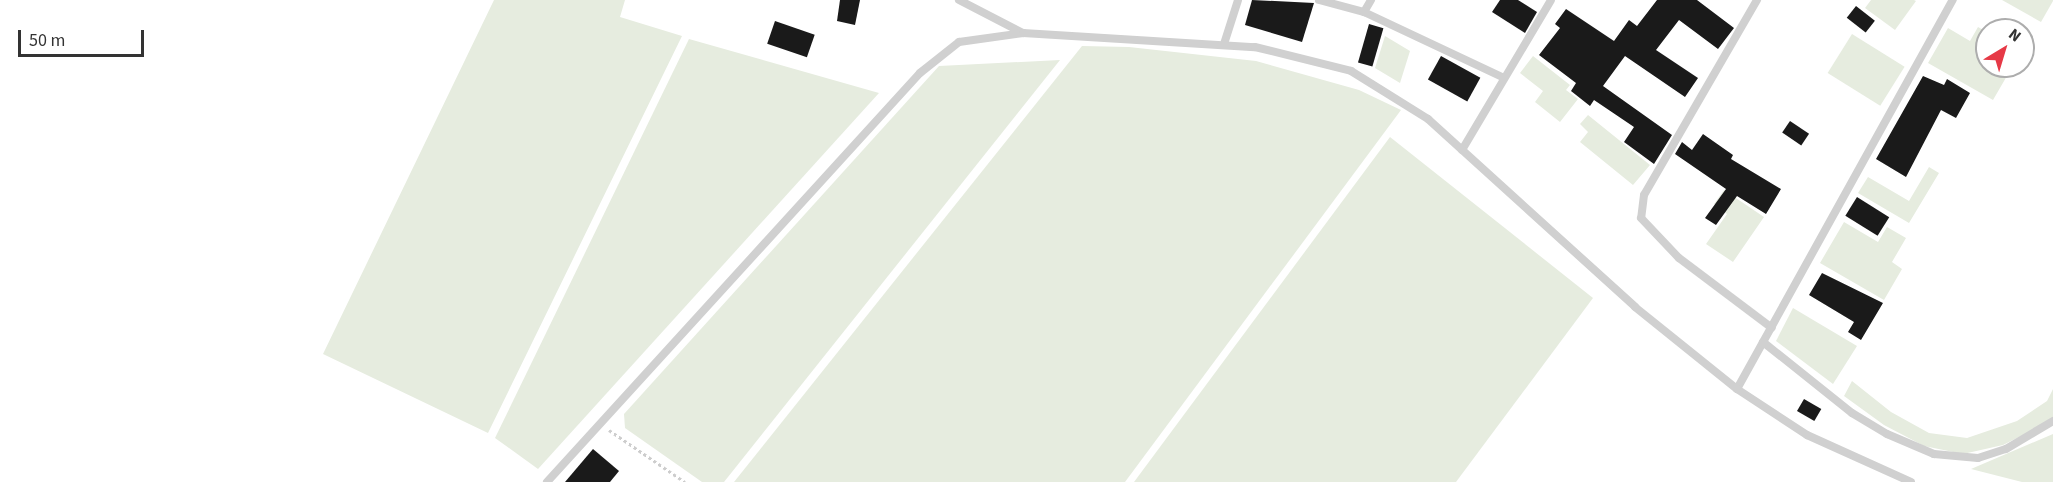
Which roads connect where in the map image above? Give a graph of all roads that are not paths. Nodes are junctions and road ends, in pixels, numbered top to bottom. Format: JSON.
{"nodes":[{"id":1,"x":958,"y":0,"type":"edge"},
{"id":2,"x":1238,"y":0,"type":"edge"},
{"id":3,"x":1319,"y":0,"type":"edge"},
{"id":4,"x":1371,"y":0,"type":"edge"},
{"id":5,"x":1551,"y":0,"type":"edge"},
{"id":6,"x":1757,"y":0,"type":"edge"},
{"id":7,"x":1953,"y":0,"type":"edge"},
{"id":8,"x":1364,"y":12,"type":"junction"},
{"id":9,"x":1023,"y":33,"type":"junction"},
{"id":10,"x":1224,"y":45,"type":"junction"},
{"id":11,"x":1504,"y":78,"type":"junction"},
{"id":12,"x":1462,"y":150,"type":"junction"},
{"id":13,"x":1772,"y":328,"type":"junction"},
{"id":14,"x":1763,"y":342,"type":"junction"},
{"id":15,"x":1737,"y":389,"type":"junction"},
{"id":16,"x":2053,"y":421,"type":"edge"},
{"id":17,"x":547,"y":482,"type":"edge"},
{"id":18,"x":1911,"y":482,"type":"edge"}],
"edges":[{"from":1,"to":9,"type":"lane"},
{"from":2,"to":10,"type":"lane"},
{"from":3,"to":8,"type":"lane"},
{"from":4,"to":8,"type":"lane"},
{"from":5,"to":11,"type":"lane"},
{"from":6,"to":13,"type":"lane"},
{"from":7,"to":13,"type":"lane"},
{"from":8,"to":11,"type":"lane"},
{"from":9,"to":10,"type":"lane"},
{"from":9,"to":17,"type":"lane"},
{"from":10,"to":12,"type":"lane"},
{"from":11,"to":12,"type":"lane"},
{"from":12,"to":15,"type":"lane"},
{"from":13,"to":14,"type":"lane"},
{"from":14,"to":15,"type":"lane"},
{"from":14,"to":16,"type":"lane"},
{"from":15,"to":18,"type":"lane"}]}
